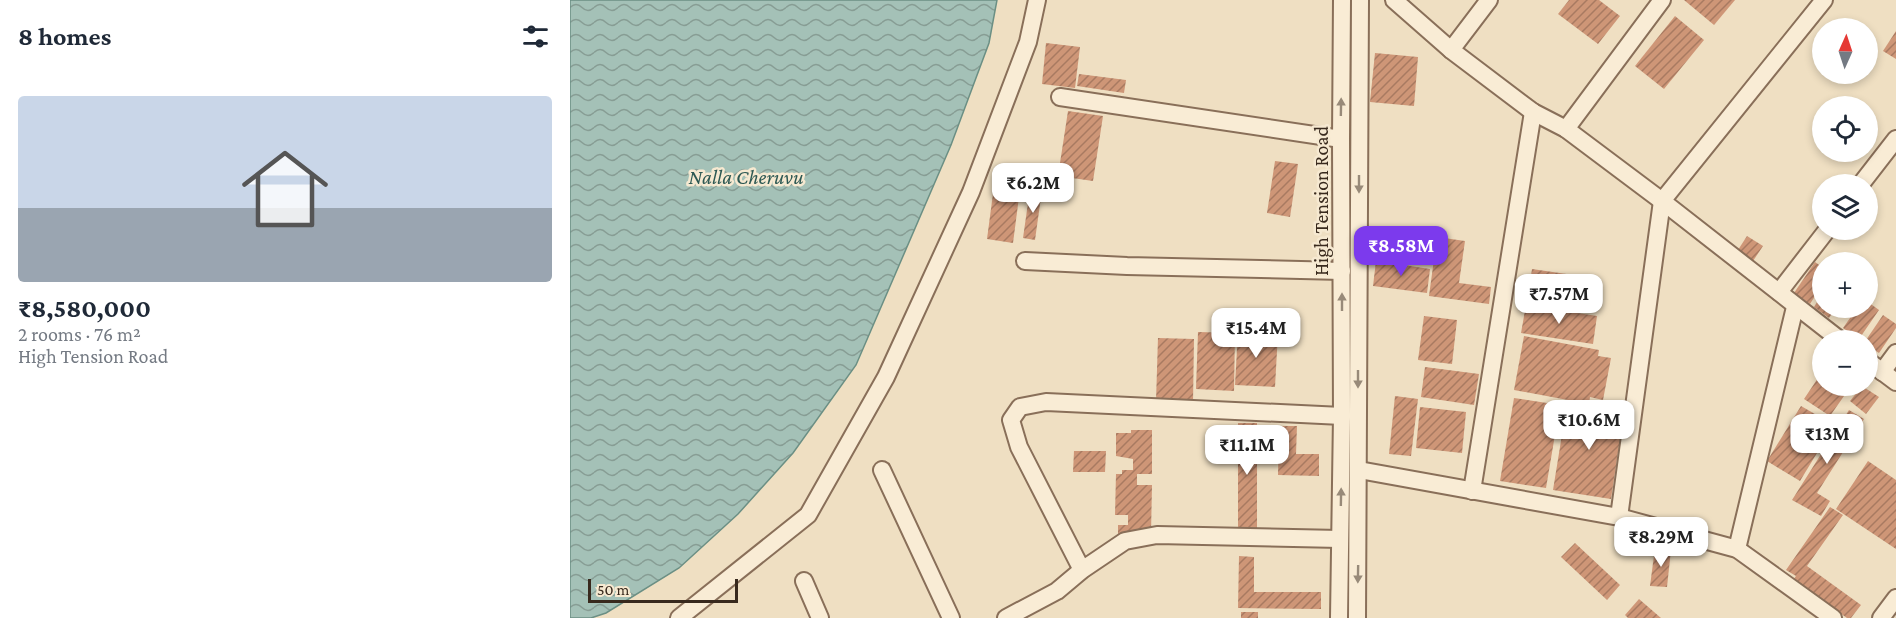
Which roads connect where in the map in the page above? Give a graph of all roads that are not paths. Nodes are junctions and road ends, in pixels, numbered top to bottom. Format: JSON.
{"nodes":[{"id":1,"x":1037,"y":0,"type":"edge"},
{"id":2,"x":1342,"y":0,"type":"edge"},
{"id":3,"x":1360,"y":0,"type":"edge"},
{"id":4,"x":1394,"y":0,"type":"edge"},
{"id":5,"x":1489,"y":0,"type":"edge"},
{"id":6,"x":1662,"y":0,"type":"edge"},
{"id":7,"x":1824,"y":0,"type":"edge"},
{"id":8,"x":1451,"y":50,"type":"junction"},
{"id":9,"x":1060,"y":97,"type":"dead end"},
{"id":10,"x":1533,"y":112,"type":"junction"},
{"id":11,"x":1566,"y":129,"type":"junction"},
{"id":12,"x":1341,"y":139,"type":"junction"},
{"id":13,"x":1896,"y":139,"type":"edge"},
{"id":14,"x":1869,"y":174,"type":"edge"},
{"id":15,"x":1662,"y":201,"type":"junction"},
{"id":16,"x":1819,"y":240,"type":"edge"},
{"id":17,"x":1025,"y":261,"type":"dead end"},
{"id":18,"x":1342,"y":271,"type":"junction"},
{"id":19,"x":1779,"y":292,"type":"junction"},
{"id":20,"x":1795,"y":307,"type":"junction"},
{"id":21,"x":1826,"y":330,"type":"edge"},
{"id":22,"x":1896,"y":353,"type":"edge"},
{"id":23,"x":1878,"y":369,"type":"edge"},
{"id":24,"x":1882,"y":372,"type":"junction"},
{"id":25,"x":1896,"y":382,"type":"edge"},
{"id":26,"x":1342,"y":416,"type":"junction"},
{"id":27,"x":882,"y":470,"type":"dead end"},
{"id":28,"x":1359,"y":470,"type":"junction"},
{"id":29,"x":1472,"y":490,"type":"junction"},
{"id":30,"x":1619,"y":517,"type":"junction"},
{"id":31,"x":1340,"y":539,"type":"junction"},
{"id":32,"x":1737,"y":549,"type":"junction"},
{"id":33,"x":1082,"y":570,"type":"junction"},
{"id":34,"x":804,"y":581,"type":"dead end"},
{"id":35,"x":1896,"y":598,"type":"edge"},
{"id":36,"x":679,"y":618,"type":"edge"},
{"id":37,"x":820,"y":618,"type":"edge"},
{"id":38,"x":951,"y":618,"type":"edge"},
{"id":39,"x":1006,"y":618,"type":"edge"},
{"id":40,"x":1340,"y":618,"type":"edge"},
{"id":41,"x":1357,"y":618,"type":"edge"},
{"id":42,"x":1833,"y":618,"type":"edge"},
{"id":43,"x":1881,"y":618,"type":"edge"}],
"edges":[{"from":1,"to":36,"type":"street"},
{"from":12,"to":2,"type":"street","name":"High Tension Road","one_way":true},
{"from":3,"to":28,"type":"street","name":"High Tension Road","one_way":true},
{"from":4,"to":8,"type":"street"},
{"from":5,"to":8,"type":"street"},
{"from":6,"to":11,"type":"street"},
{"from":7,"to":15,"type":"street"},
{"from":8,"to":10,"type":"street"},
{"from":9,"to":12,"type":"street"},
{"from":10,"to":11,"type":"street"},
{"from":10,"to":29,"type":"street"},
{"from":11,"to":15,"type":"street"},
{"from":12,"to":18,"type":"street","name":"High Tension Road"},
{"from":13,"to":14,"type":"street"},
{"from":15,"to":19,"type":"street"},
{"from":15,"to":30,"type":"street"},
{"from":16,"to":19,"type":"street"},
{"from":17,"to":18,"type":"street"},
{"from":26,"to":18,"type":"street","name":"High Tension Road","one_way":true},
{"from":19,"to":20,"type":"street"},
{"from":20,"to":21,"type":"street"},
{"from":20,"to":32,"type":"street"},
{"from":22,"to":24,"type":"street"},
{"from":23,"to":24,"type":"street"},
{"from":24,"to":25,"type":"street"},
{"from":31,"to":26,"type":"street","name":"High Tension Road","one_way":true},
{"from":26,"to":33,"type":"street"},
{"from":27,"to":38,"type":"street"},
{"from":28,"to":29,"type":"street"},
{"from":28,"to":41,"type":"street","name":"High Tension Road","one_way":true},
{"from":29,"to":30,"type":"street"},
{"from":30,"to":32,"type":"street"},
{"from":31,"to":33,"type":"street"},
{"from":31,"to":40,"type":"street","name":"High Tension Road"},
{"from":32,"to":42,"type":"street"},
{"from":33,"to":39,"type":"street"},
{"from":34,"to":37,"type":"street"},
{"from":35,"to":43,"type":"street"}]}
